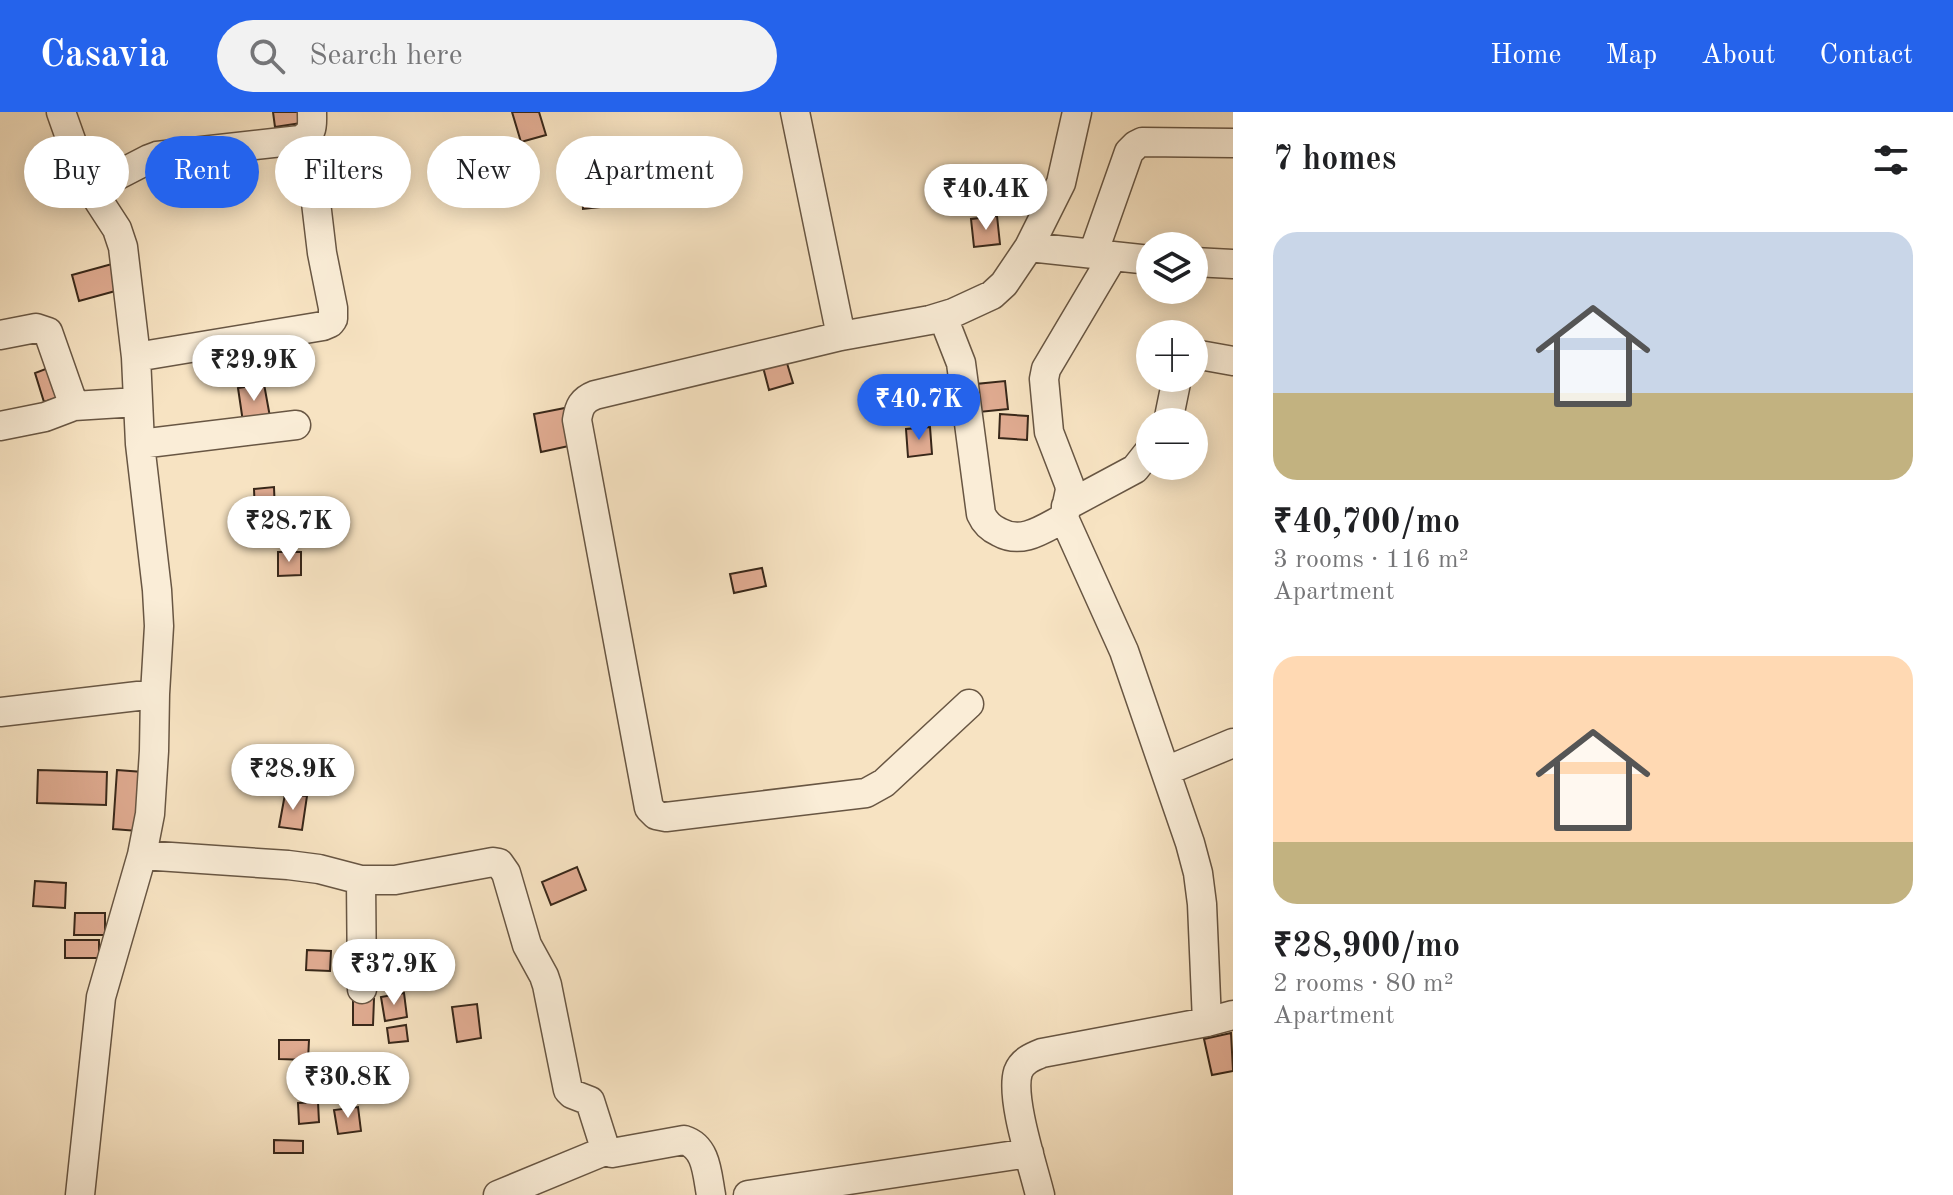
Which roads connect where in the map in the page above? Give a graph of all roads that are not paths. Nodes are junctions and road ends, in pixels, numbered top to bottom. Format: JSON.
{"nodes":[{"id":1,"x":61,"y":112,"type":"edge"},
{"id":2,"x":795,"y":112,"type":"edge"},
{"id":3,"x":1077,"y":112,"type":"edge"},
{"id":4,"x":310,"y":124,"type":"edge"},
{"id":5,"x":68,"y":136,"type":"edge"},
{"id":6,"x":1233,"y":143,"type":"edge"},
{"id":7,"x":129,"y":169,"type":"edge"},
{"id":8,"x":103,"y":208,"type":"edge"},
{"id":9,"x":1029,"y":247,"type":"junction"},
{"id":10,"x":1103,"y":255,"type":"junction"},
{"id":11,"x":1136,"y":259,"type":"edge"},
{"id":12,"x":1208,"y":263,"type":"edge"},
{"id":13,"x":1233,"y":264,"type":"edge"},
{"id":14,"x":943,"y":317,"type":"junction"},
{"id":15,"x":0,"y":335,"type":"edge"},
{"id":16,"x":841,"y":336,"type":"junction"},
{"id":17,"x":136,"y":357,"type":"junction"},
{"id":18,"x":1208,"y":357,"type":"edge"},
{"id":19,"x":1233,"y":361,"type":"edge"},
{"id":20,"x":137,"y":402,"type":"junction"},
{"id":21,"x":74,"y":406,"type":"junction"},
{"id":22,"x":296,"y":425,"type":"dead end"},
{"id":23,"x":0,"y":426,"type":"edge"},
{"id":24,"x":140,"y":444,"type":"junction"},
{"id":25,"x":1136,"y":467,"type":"edge"},
{"id":26,"x":1065,"y":512,"type":"junction"},
{"id":27,"x":155,"y":694,"type":"junction"},
{"id":28,"x":969,"y":704,"type":"dead end"},
{"id":29,"x":0,"y":712,"type":"edge"},
{"id":30,"x":1233,"y":743,"type":"edge"},
{"id":31,"x":1166,"y":771,"type":"junction"},
{"id":32,"x":142,"y":855,"type":"junction"},
{"id":33,"x":361,"y":880,"type":"junction"},
{"id":34,"x":362,"y":989,"type":"dead end"},
{"id":35,"x":1220,"y":1019,"type":"edge"},
{"id":36,"x":607,"y":1150,"type":"junction"},
{"id":37,"x":1029,"y":1153,"type":"junction"},
{"id":38,"x":80,"y":1195,"type":"edge"},
{"id":39,"x":498,"y":1195,"type":"edge"},
{"id":40,"x":711,"y":1195,"type":"edge"},
{"id":41,"x":748,"y":1195,"type":"edge"},
{"id":42,"x":1040,"y":1195,"type":"edge"}],
"edges":[{"from":1,"to":5,"type":"street"},
{"from":2,"to":16,"type":"street"},
{"from":3,"to":9,"type":"street"},
{"from":4,"to":7,"type":"street"},
{"from":4,"to":17,"type":"street"},
{"from":6,"to":10,"type":"street"},
{"from":8,"to":17,"type":"street"},
{"from":9,"to":10,"type":"street"},
{"from":9,"to":14,"type":"street"},
{"from":10,"to":11,"type":"street"},
{"from":10,"to":26,"type":"street"},
{"from":12,"to":13,"type":"street"},
{"from":14,"to":16,"type":"street"},
{"from":14,"to":26,"type":"street"},
{"from":15,"to":21,"type":"street"},
{"from":16,"to":28,"type":"street"},
{"from":17,"to":20,"type":"street"},
{"from":18,"to":19,"type":"street"},
{"from":20,"to":21,"type":"street"},
{"from":20,"to":24,"type":"street"},
{"from":21,"to":23,"type":"street"},
{"from":22,"to":24,"type":"street"},
{"from":24,"to":27,"type":"street"},
{"from":25,"to":26,"type":"street"},
{"from":26,"to":31,"type":"street"},
{"from":27,"to":29,"type":"street"},
{"from":27,"to":32,"type":"street"},
{"from":30,"to":31,"type":"street"},
{"from":31,"to":35,"type":"street"},
{"from":32,"to":33,"type":"street"},
{"from":32,"to":38,"type":"street"},
{"from":33,"to":34,"type":"street"},
{"from":33,"to":36,"type":"street"},
{"from":35,"to":37,"type":"street"},
{"from":36,"to":39,"type":"street"},
{"from":36,"to":40,"type":"street"},
{"from":37,"to":41,"type":"street"},
{"from":37,"to":42,"type":"street"}]}
